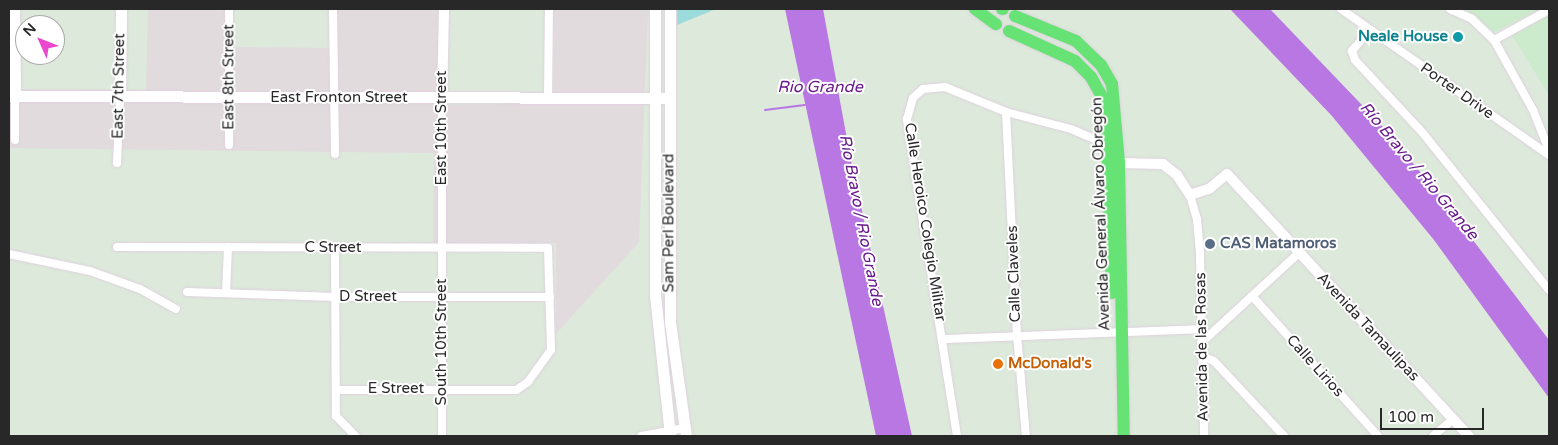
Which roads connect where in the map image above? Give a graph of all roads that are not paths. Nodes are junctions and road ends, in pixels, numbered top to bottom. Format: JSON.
{"nodes":[{"id":1,"x":14,"y":9,"type":"edge"},
{"id":2,"x":121,"y":9,"type":"edge"},
{"id":3,"x":229,"y":9,"type":"edge"},
{"id":4,"x":334,"y":9,"type":"edge"},
{"id":5,"x":444,"y":9,"type":"edge"},
{"id":6,"x":549,"y":9,"type":"edge"},
{"id":7,"x":655,"y":9,"type":"edge"},
{"id":8,"x":670,"y":9,"type":"edge"},
{"id":9,"x":975,"y":9,"type":"edge"},
{"id":10,"x":1341,"y":9,"type":"edge"},
{"id":11,"x":1450,"y":9,"type":"edge"},
{"id":12,"x":1549,"y":10,"type":"edge"},
{"id":13,"x":1015,"y":16,"type":"dead end"},
{"id":14,"x":996,"y":24,"type":"dead end"},
{"id":15,"x":1370,"y":30,"type":"junction"},
{"id":16,"x":1009,"y":31,"type":"dead end"},
{"id":17,"x":1494,"y":40,"type":"junction"},
{"id":18,"x":12,"y":96,"type":"edge"},
{"id":19,"x":120,"y":96,"type":"junction"},
{"id":20,"x":228,"y":97,"type":"junction"},
{"id":21,"x":334,"y":97,"type":"junction"},
{"id":22,"x":442,"y":98,"type":"junction"},
{"id":23,"x":548,"y":98,"type":"junction"},
{"id":24,"x":655,"y":98,"type":"junction"},
{"id":25,"x":669,"y":98,"type":"junction"},
{"id":26,"x":1006,"y":112,"type":"junction"},
{"id":27,"x":15,"y":140,"type":"dead end"},
{"id":28,"x":229,"y":145,"type":"dead end"},
{"id":29,"x":1108,"y":145,"type":"junction"},
{"id":30,"x":1549,"y":150,"type":"edge"},
{"id":31,"x":335,"y":154,"type":"dead end"},
{"id":32,"x":1549,"y":155,"type":"edge"},
{"id":33,"x":117,"y":162,"type":"dead end"},
{"id":34,"x":1119,"y":163,"type":"junction"},
{"id":35,"x":1190,"y":195,"type":"junction"},
{"id":36,"x":1115,"y":223,"type":"junction"},
{"id":37,"x":117,"y":247,"type":"dead end"},
{"id":38,"x":228,"y":247,"type":"junction"},
{"id":39,"x":441,"y":247,"type":"junction"},
{"id":40,"x":336,"y":248,"type":"junction"},
{"id":41,"x":1300,"y":252,"type":"junction"},
{"id":42,"x":9,"y":254,"type":"edge"},
{"id":43,"x":1549,"y":290,"type":"edge"},
{"id":44,"x":187,"y":292,"type":"dead end"},
{"id":45,"x":226,"y":293,"type":"junction"},
{"id":46,"x":442,"y":296,"type":"junction"},
{"id":47,"x":1252,"y":296,"type":"junction"},
{"id":48,"x":336,"y":297,"type":"junction"},
{"id":49,"x":550,"y":297,"type":"junction"},
{"id":50,"x":176,"y":309,"type":"dead end"},
{"id":51,"x":1201,"y":329,"type":"junction"},
{"id":52,"x":1117,"y":331,"type":"junction"},
{"id":53,"x":1016,"y":334,"type":"junction"},
{"id":54,"x":944,"y":339,"type":"junction"},
{"id":55,"x":1202,"y":343,"type":"junction"},
{"id":56,"x":1202,"y":356,"type":"junction"},
{"id":57,"x":443,"y":389,"type":"junction"},
{"id":58,"x":336,"y":390,"type":"junction"},
{"id":59,"x":1453,"y":419,"type":"junction"},
{"id":60,"x":686,"y":432,"type":"edge"},
{"id":61,"x":669,"y":433,"type":"edge"},
{"id":62,"x":355,"y":436,"type":"edge"},
{"id":63,"x":442,"y":436,"type":"edge"},
{"id":64,"x":640,"y":436,"type":"edge"},
{"id":65,"x":957,"y":436,"type":"edge"},
{"id":66,"x":1026,"y":436,"type":"edge"},
{"id":67,"x":1116,"y":436,"type":"edge"},
{"id":68,"x":1124,"y":436,"type":"edge"},
{"id":69,"x":1204,"y":436,"type":"edge"},
{"id":70,"x":1284,"y":436,"type":"edge"},
{"id":71,"x":1378,"y":436,"type":"edge"},
{"id":72,"x":1433,"y":436,"type":"edge"},
{"id":73,"x":1469,"y":436,"type":"edge"}],
"edges":[{"from":1,"to":18,"type":"main road"},
{"from":2,"to":19,"type":"main road","name":"East 7th Street"},
{"from":3,"to":20,"type":"street","name":"East 8th Street"},
{"from":4,"to":21,"type":"street"},
{"from":5,"to":22,"type":"street","name":"East 10th Street"},
{"from":6,"to":23,"type":"street"},
{"from":7,"to":24,"type":"main road","name":"Sam Perl Boulevard"},
{"from":8,"to":25,"type":"main road","name":"Sam Perl Boulevard"},
{"from":9,"to":14,"type":"main road"},
{"from":10,"to":15,"type":"street","name":"Porter Drive"},
{"from":11,"to":17,"type":"street"},
{"from":12,"to":17,"type":"street"},
{"from":13,"to":34,"type":"main road","name":"Avenida General Álvaro Obregón"},
{"from":15,"to":32,"type":"street","name":"Porter Drive"},
{"from":15,"to":43,"type":"street"},
{"from":16,"to":29,"type":"main road","name":"Avenida General Álvaro Obregón"},
{"from":17,"to":30,"type":"street"},
{"from":18,"to":19,"type":"main road","name":"East Fronton Street"},
{"from":18,"to":27,"type":"street"},
{"from":19,"to":20,"type":"main road","name":"East Fronton Street"},
{"from":19,"to":33,"type":"street","name":"East 7th Street"},
{"from":20,"to":21,"type":"main road","name":"East Fronton Street"},
{"from":20,"to":28,"type":"street","name":"East 8th Street"},
{"from":21,"to":22,"type":"main road","name":"East Fronton Street"},
{"from":21,"to":31,"type":"street"},
{"from":22,"to":23,"type":"main road","name":"East Fronton Street"},
{"from":22,"to":39,"type":"street","name":"East 10th Street"},
{"from":23,"to":24,"type":"main road","name":"East Fronton Street"},
{"from":24,"to":25,"type":"main road","name":"East Fronton Street"},
{"from":24,"to":61,"type":"main road","name":"Sam Perl Boulevard"},
{"from":25,"to":60,"type":"main road","name":"Sam Perl Boulevard"},
{"from":26,"to":29,"type":"street","name":"Calle Heroico Colegio Militar"},
{"from":26,"to":53,"type":"street","name":"Calle Claveles"},
{"from":26,"to":54,"type":"street","name":"Calle Heroico Colegio Militar"},
{"from":29,"to":36,"type":"main road","name":"Avenida General Álvaro Obregón"},
{"from":34,"to":35,"type":"street","name":"Avenida de las Rosas"},
{"from":34,"to":36,"type":"main road","name":"Avenida General Álvaro Obregón"},
{"from":35,"to":41,"type":"street","name":"Avenida Tamaulipas"},
{"from":35,"to":51,"type":"street","name":"Avenida de las Rosas"},
{"from":36,"to":52,"type":"main road","name":"Avenida General Álvaro Obregón"},
{"from":37,"to":38,"type":"street","name":"C Street"},
{"from":38,"to":40,"type":"street","name":"C Street"},
{"from":38,"to":45,"type":"street"},
{"from":39,"to":40,"type":"street","name":"C Street"},
{"from":39,"to":46,"type":"street","name":"South 10th Street"},
{"from":39,"to":49,"type":"street","name":"C Street"},
{"from":40,"to":48,"type":"street"},
{"from":41,"to":47,"type":"street"},
{"from":41,"to":59,"type":"street","name":"Avenida Tamaulipas"},
{"from":42,"to":50,"type":"street"},
{"from":44,"to":45,"type":"street","name":"D Street"},
{"from":45,"to":48,"type":"street","name":"D Street"},
{"from":46,"to":48,"type":"street","name":"D Street"},
{"from":46,"to":49,"type":"street","name":"D Street"},
{"from":46,"to":57,"type":"street","name":"South 10th Street"},
{"from":47,"to":55,"type":"street"},
{"from":47,"to":71,"type":"street","name":"Calle Lirios"},
{"from":48,"to":58,"type":"street"},
{"from":49,"to":57,"type":"street","name":"E Street"},
{"from":51,"to":52,"type":"street"},
{"from":51,"to":55,"type":"street","name":"Avenida de las Rosas"},
{"from":52,"to":53,"type":"street"},
{"from":52,"to":67,"type":"main road","name":"Avenida General Álvaro Obregón"},
{"from":52,"to":68,"type":"main road","name":"Avenida General Álvaro Obregón"},
{"from":53,"to":54,"type":"street"},
{"from":53,"to":66,"type":"street","name":"Calle Claveles"},
{"from":54,"to":65,"type":"street","name":"Calle Heroico Colegio Militar"},
{"from":55,"to":56,"type":"street","name":"Avenida de las Rosas"},
{"from":56,"to":69,"type":"street","name":"Avenida de las Rosas"},
{"from":56,"to":70,"type":"street"},
{"from":57,"to":58,"type":"street","name":"E Street"},
{"from":57,"to":63,"type":"street","name":"South 10th Street"},
{"from":58,"to":62,"type":"street"},
{"from":59,"to":72,"type":"street"},
{"from":59,"to":73,"type":"street","name":"Avenida Tamaulipas"},
{"from":60,"to":61,"type":"street"},
{"from":61,"to":64,"type":"street"}]}
